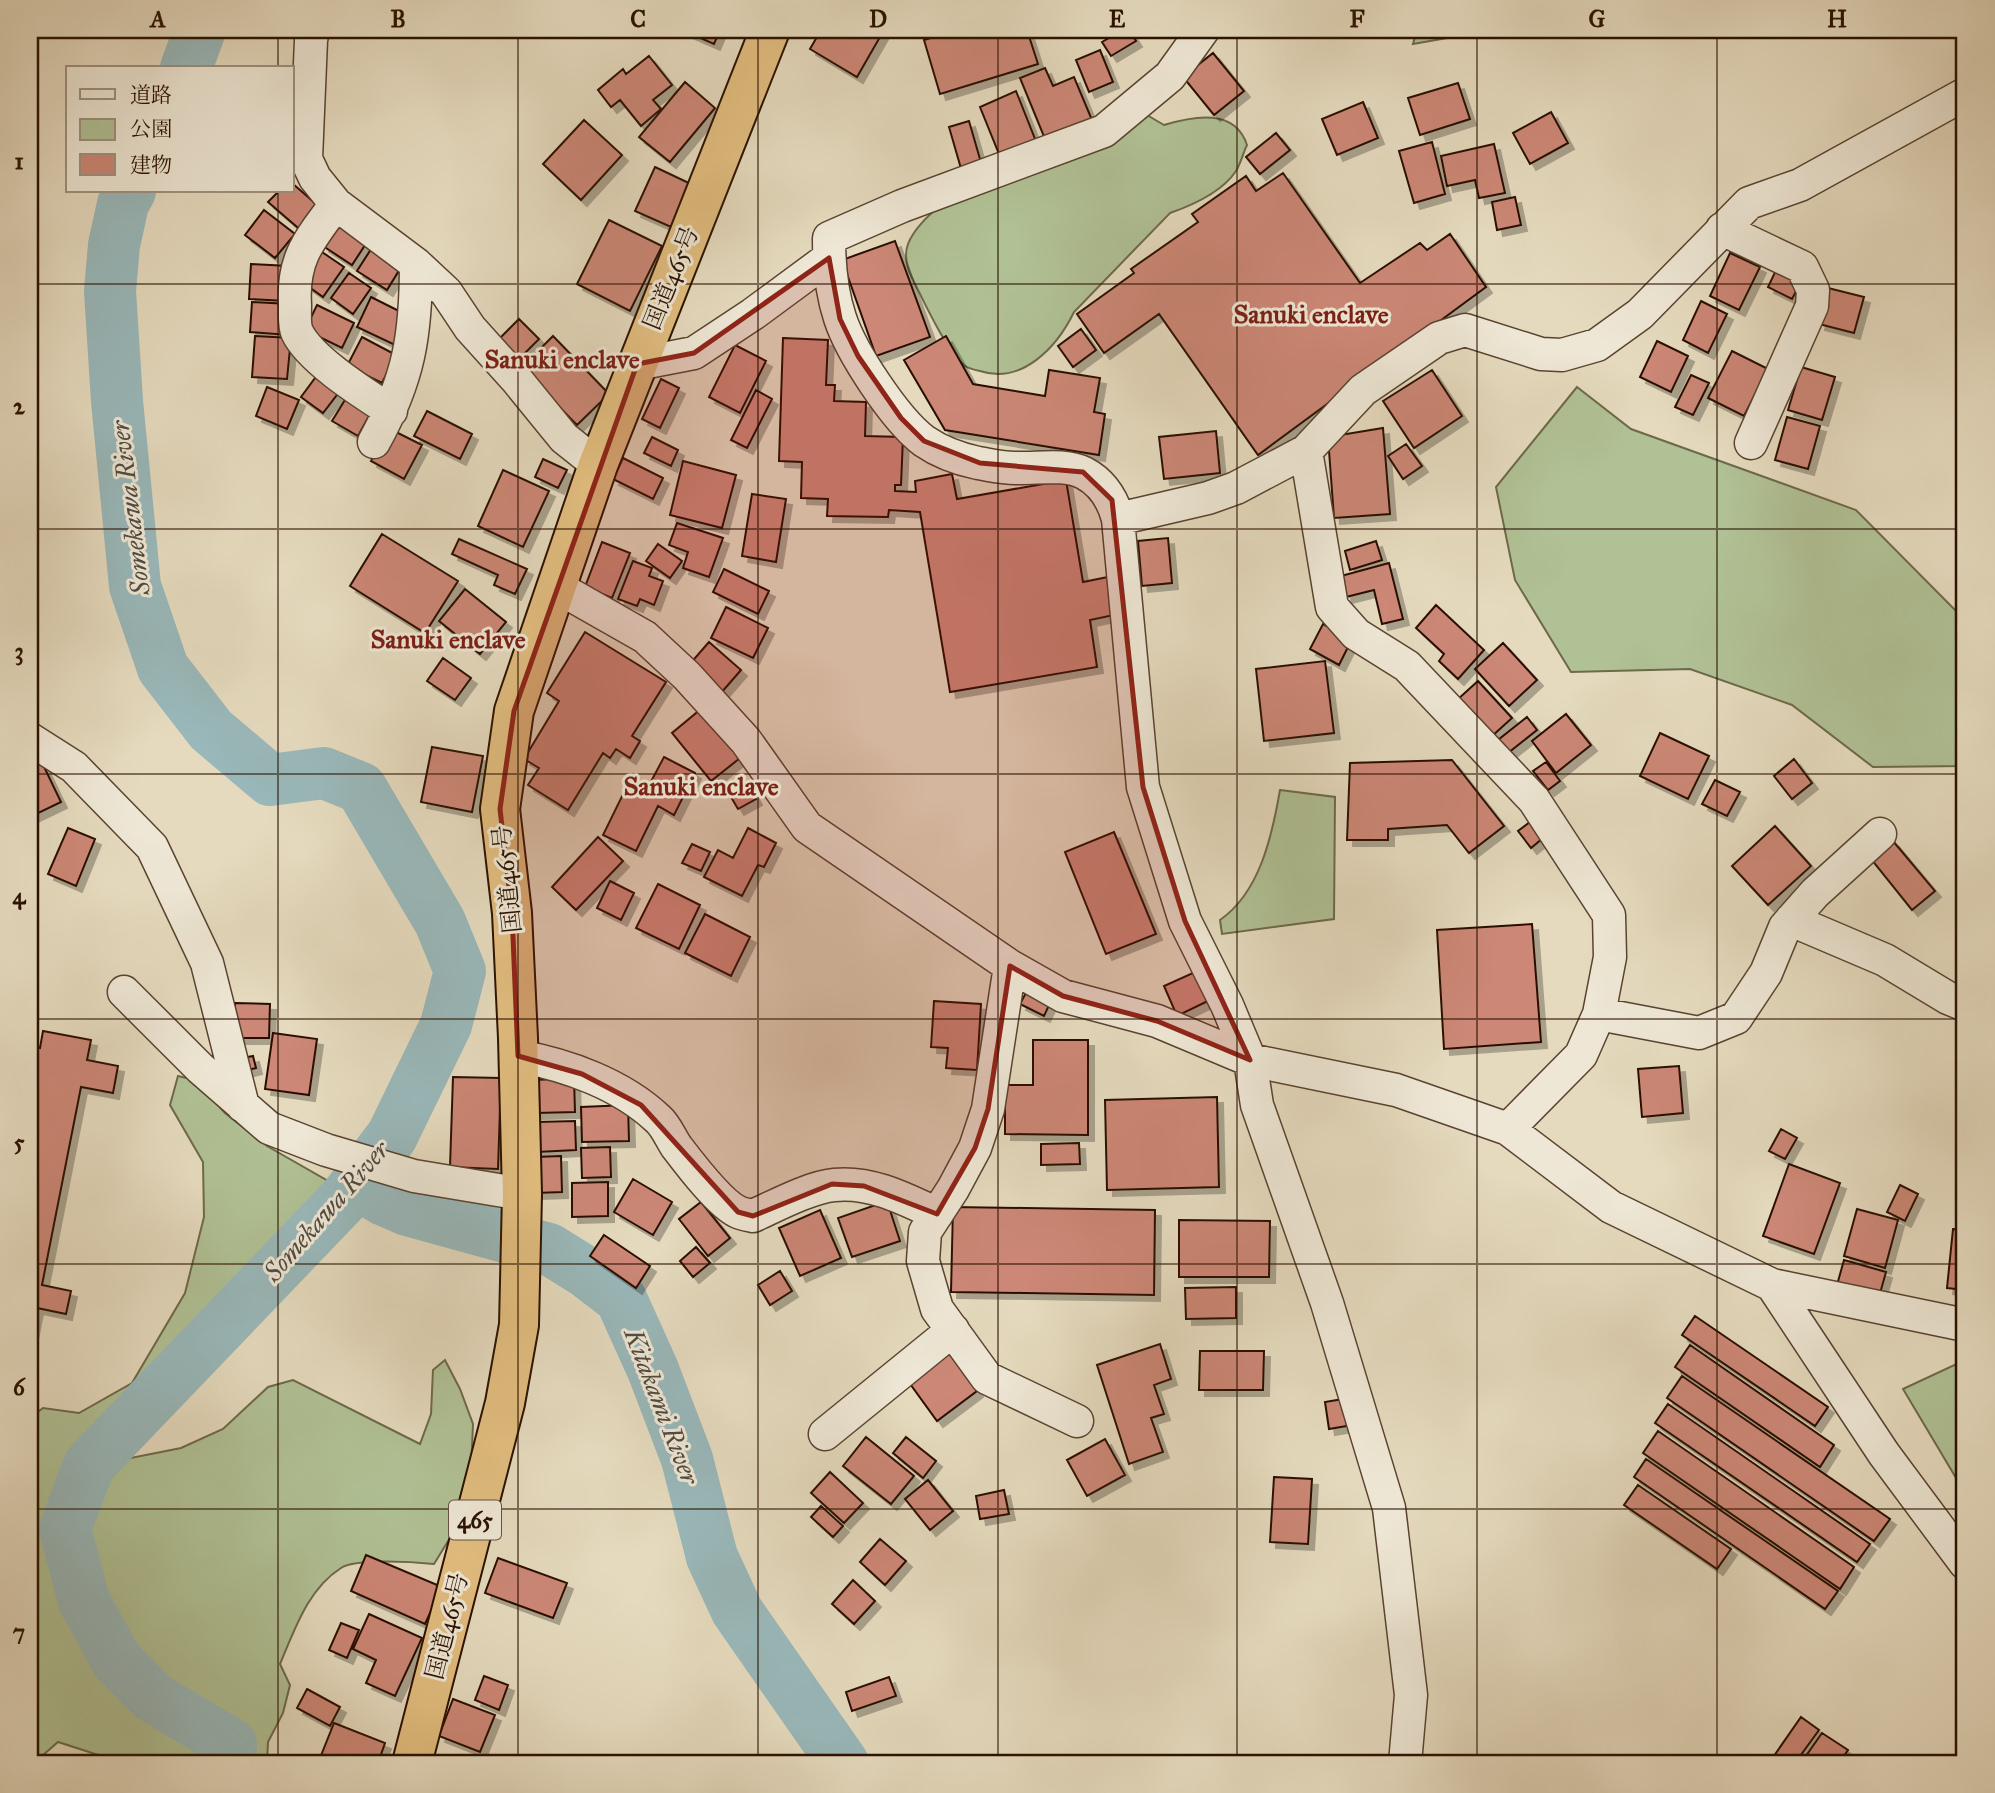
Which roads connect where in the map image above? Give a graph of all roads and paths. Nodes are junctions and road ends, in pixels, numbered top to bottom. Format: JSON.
{"nodes":[{"id":1,"x":313,"y":30,"type":"edge"},
{"id":2,"x":770,"y":30,"type":"edge"},
{"id":3,"x":1203,"y":30,"type":"edge"},
{"id":4,"x":1965,"y":94,"type":"edge"},
{"id":5,"x":335,"y":204,"type":"junction"},
{"id":6,"x":1722,"y":229,"type":"junction"},
{"id":7,"x":829,"y":258,"type":"junction"},
{"id":8,"x":416,"y":264,"type":"junction"},
{"id":9,"x":637,"y":364,"type":"junction"},
{"id":10,"x":391,"y":411,"type":"junction"},
{"id":11,"x":373,"y":442,"type":"dead end"},
{"id":12,"x":1751,"y":443,"type":"dead end"},
{"id":13,"x":1306,"y":451,"type":"junction"},
{"id":14,"x":598,"y":465,"type":"junction"},
{"id":15,"x":1118,"y":519,"type":"junction"},
{"id":16,"x":557,"y":587,"type":"junction"},
{"id":17,"x":30,"y":739,"type":"edge"},
{"id":18,"x":1881,"y":834,"type":"dead end"},
{"id":19,"x":1791,"y":920,"type":"junction"},
{"id":20,"x":1010,"y":966,"type":"junction"},
{"id":21,"x":124,"y":992,"type":"dead end"},
{"id":22,"x":1965,"y":1004,"type":"edge"},
{"id":23,"x":1599,"y":1014,"type":"junction"},
{"id":24,"x":518,"y":1056,"type":"junction"},
{"id":25,"x":1250,"y":1060,"type":"junction"},
{"id":26,"x":243,"y":1106,"type":"junction"},
{"id":27,"x":1508,"y":1129,"type":"junction"},
{"id":28,"x":522,"y":1206,"type":"junction"},
{"id":29,"x":937,"y":1214,"type":"junction"},
{"id":30,"x":1772,"y":1285,"type":"junction"},
{"id":31,"x":1965,"y":1325,"type":"edge"},
{"id":32,"x":953,"y":1330,"type":"junction"},
{"id":33,"x":1077,"y":1421,"type":"dead end"},
{"id":34,"x":825,"y":1434,"type":"dead end"},
{"id":35,"x":1965,"y":1563,"type":"edge"},
{"id":36,"x":412,"y":1763,"type":"edge"},
{"id":37,"x":1405,"y":1763,"type":"edge"}],
"edges":[{"from":1,"to":5,"type":"street"},
{"from":2,"to":9,"type":"highway","name":"国道465号","number":"465"},
{"from":3,"to":7,"type":"street"},
{"from":4,"to":6,"type":"street"},
{"from":5,"to":8,"type":"street"},
{"from":5,"to":10,"type":"street"},
{"from":6,"to":12,"type":"street"},
{"from":6,"to":13,"type":"street"},
{"from":7,"to":9,"type":"street"},
{"from":7,"to":15,"type":"street"},
{"from":8,"to":10,"type":"street"},
{"from":8,"to":14,"type":"street"},
{"from":9,"to":14,"type":"highway","name":"国道465号","number":"465"},
{"from":10,"to":11,"type":"street"},
{"from":13,"to":15,"type":"street"},
{"from":13,"to":23,"type":"street"},
{"from":14,"to":16,"type":"highway","name":"国道465号","number":"465"},
{"from":15,"to":25,"type":"street"},
{"from":16,"to":20,"type":"street"},
{"from":16,"to":24,"type":"highway","name":"国道465号","number":"465"},
{"from":17,"to":26,"type":"street"},
{"from":18,"to":19,"type":"street"},
{"from":19,"to":22,"type":"street"},
{"from":19,"to":23,"type":"street"},
{"from":20,"to":25,"type":"street"},
{"from":20,"to":29,"type":"street"},
{"from":21,"to":26,"type":"street"},
{"from":23,"to":27,"type":"street"},
{"from":24,"to":28,"type":"highway","name":"国道465号","number":"465"},
{"from":24,"to":29,"type":"street"},
{"from":25,"to":27,"type":"street"},
{"from":25,"to":37,"type":"street"},
{"from":26,"to":28,"type":"street"},
{"from":27,"to":30,"type":"street"},
{"from":28,"to":36,"type":"highway","name":"国道465号","number":"465"},
{"from":29,"to":32,"type":"street"},
{"from":30,"to":31,"type":"street"},
{"from":30,"to":35,"type":"street"},
{"from":32,"to":33,"type":"street"},
{"from":32,"to":34,"type":"street"}]}
